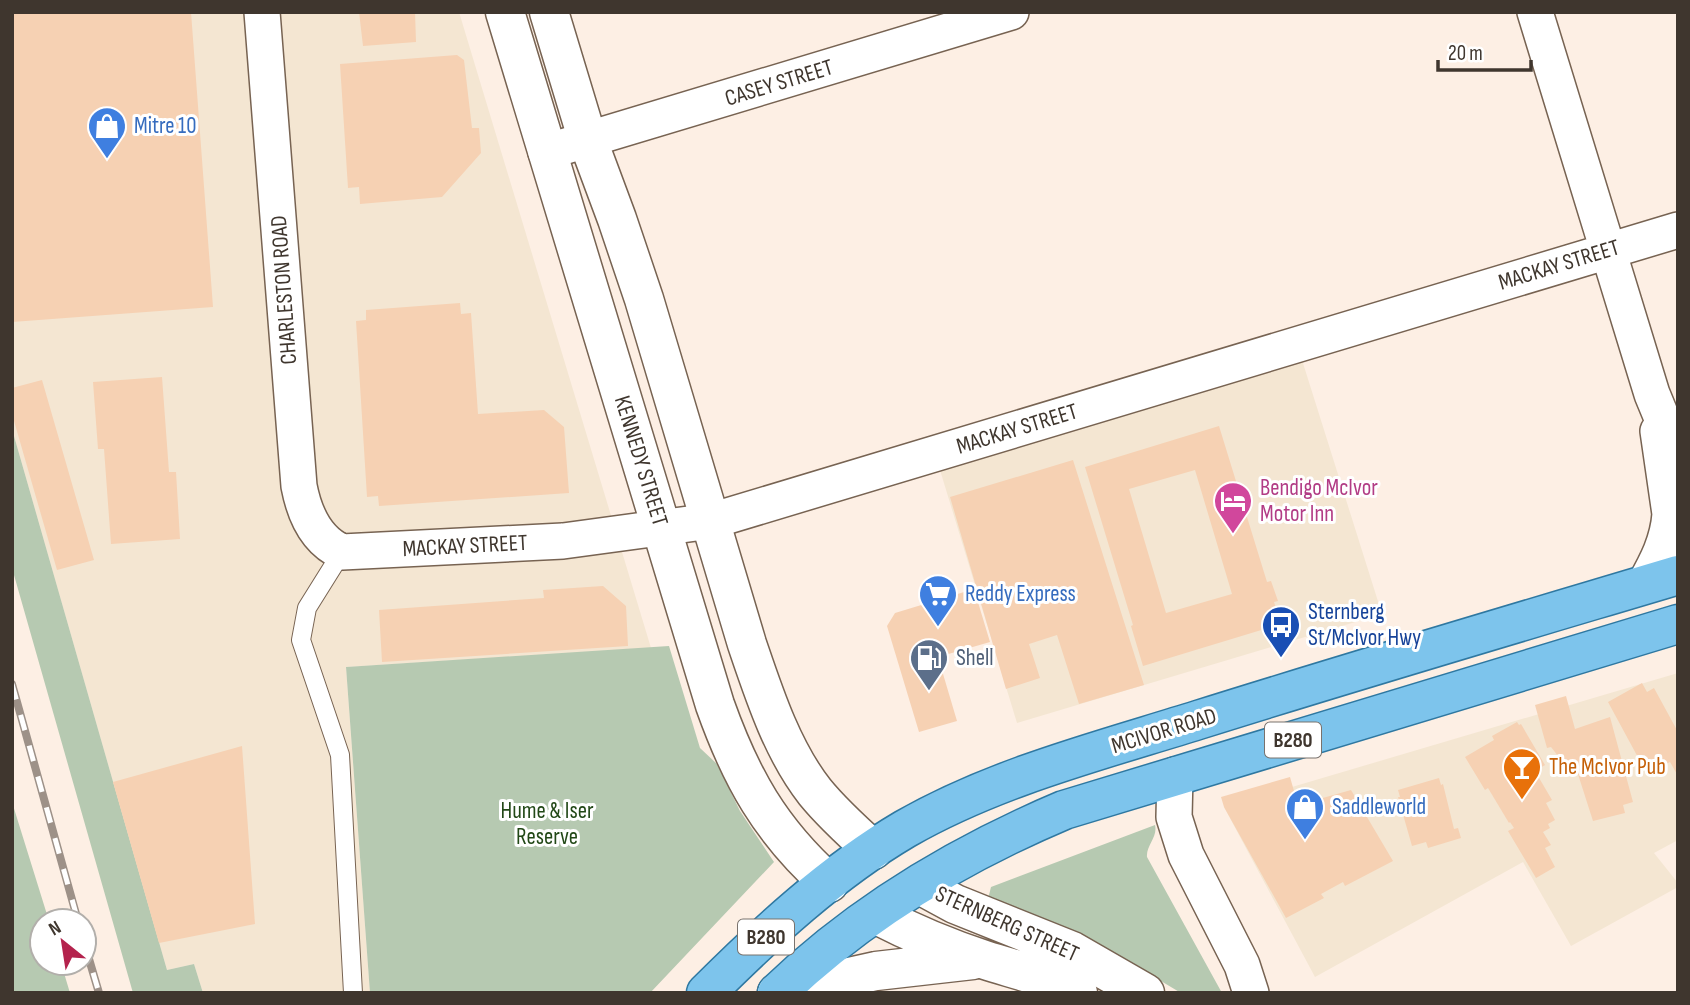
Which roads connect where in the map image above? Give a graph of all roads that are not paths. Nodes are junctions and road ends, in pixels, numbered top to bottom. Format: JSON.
{"nodes":[{"id":1,"x":262,"y":12,"type":"edge"},
{"id":2,"x":505,"y":12,"type":"edge"},
{"id":3,"x":549,"y":12,"type":"edge"},
{"id":4,"x":1011,"y":12,"type":"edge"},
{"id":5,"x":1535,"y":12,"type":"edge"},
{"id":6,"x":588,"y":141,"type":"junction"},
{"id":7,"x":547,"y":152,"type":"junction"},
{"id":8,"x":1678,"y":230,"type":"edge"},
{"id":9,"x":1608,"y":250,"type":"junction"},
{"id":10,"x":1652,"y":394,"type":"junction"},
{"id":11,"x":1678,"y":457,"type":"edge"},
{"id":12,"x":711,"y":521,"type":"junction"},
{"id":13,"x":661,"y":529,"type":"junction"},
{"id":14,"x":342,"y":552,"type":"junction"},
{"id":15,"x":1661,"y":580,"type":"edge"},
{"id":16,"x":1678,"y":624,"type":"edge"},
{"id":17,"x":1232,"y":710,"type":"junction"},
{"id":18,"x":1391,"y":710,"type":"junction"},
{"id":19,"x":1175,"y":775,"type":"junction"},
{"id":20,"x":873,"y":850,"type":"junction"},
{"id":21,"x":828,"y":883,"type":"junction"},
{"id":22,"x":920,"y":885,"type":"junction"},
{"id":23,"x":874,"y":914,"type":"junction"},
{"id":24,"x":982,"y":959,"type":"junction"},
{"id":25,"x":353,"y":993,"type":"edge"},
{"id":26,"x":706,"y":993,"type":"edge"},
{"id":27,"x":777,"y":993,"type":"edge"},
{"id":28,"x":1078,"y":993,"type":"edge"},
{"id":29,"x":1145,"y":993,"type":"edge"},
{"id":30,"x":1251,"y":993,"type":"edge"}],
"edges":[{"from":1,"to":14,"type":"street","name":"CHARLESTON ROAD"},
{"from":2,"to":7,"type":"street","name":"KENNEDY STREET"},
{"from":3,"to":6,"type":"street"},
{"from":4,"to":6,"type":"street","name":"CASEY STREET"},
{"from":5,"to":9,"type":"street"},
{"from":6,"to":7,"type":"street","name":"CASEY STREET"},
{"from":6,"to":12,"type":"street"},
{"from":7,"to":13,"type":"street","name":"KENNEDY STREET"},
{"from":8,"to":9,"type":"street","name":"MACKAY STREET"},
{"from":9,"to":10,"type":"street"},
{"from":9,"to":12,"type":"street","name":"MACKAY STREET"},
{"from":10,"to":11,"type":"street"},
{"from":10,"to":15,"type":"street"},
{"from":12,"to":13,"type":"street","name":"MACKAY STREET"},
{"from":12,"to":20,"type":"street"},
{"from":13,"to":14,"type":"street","name":"MACKAY STREET"},
{"from":13,"to":21,"type":"street","name":"KENNEDY STREET"},
{"from":14,"to":25,"type":"lane"},
{"from":15,"to":17,"type":"main road","name":"MCIVOR ROAD","number":"B280"},
{"from":16,"to":18,"type":"main road","name":"MCIVOR ROAD","number":"B280"},
{"from":17,"to":18,"type":"main road"},
{"from":17,"to":20,"type":"main road","name":"MCIVOR ROAD","number":"B280"},
{"from":18,"to":19,"type":"main road","name":"MCIVOR ROAD","number":"B280"},
{"from":19,"to":22,"type":"main road","name":"MCIVOR ROAD","number":"B280"},
{"from":19,"to":30,"type":"street"},
{"from":20,"to":21,"type":"main road","name":"MCIVOR ROAD","number":"B280"},
{"from":20,"to":22,"type":"main road","name":"STERNBERG STREET"},
{"from":21,"to":23,"type":"main road","name":"STERNBERG STREET"},
{"from":21,"to":26,"type":"main road","name":"MCIVOR ROAD","number":"B280"},
{"from":22,"to":23,"type":"main road","name":"MCIVOR ROAD","number":"B280"},
{"from":22,"to":29,"type":"street","name":"STERNBERG STREET"},
{"from":23,"to":24,"type":"street","name":"STERNBERG STREET"},
{"from":23,"to":27,"type":"main road","name":"MCIVOR ROAD","number":"B280"},
{"from":24,"to":27,"type":"street"},
{"from":24,"to":28,"type":"street","name":"STERNBERG STREET"}]}
